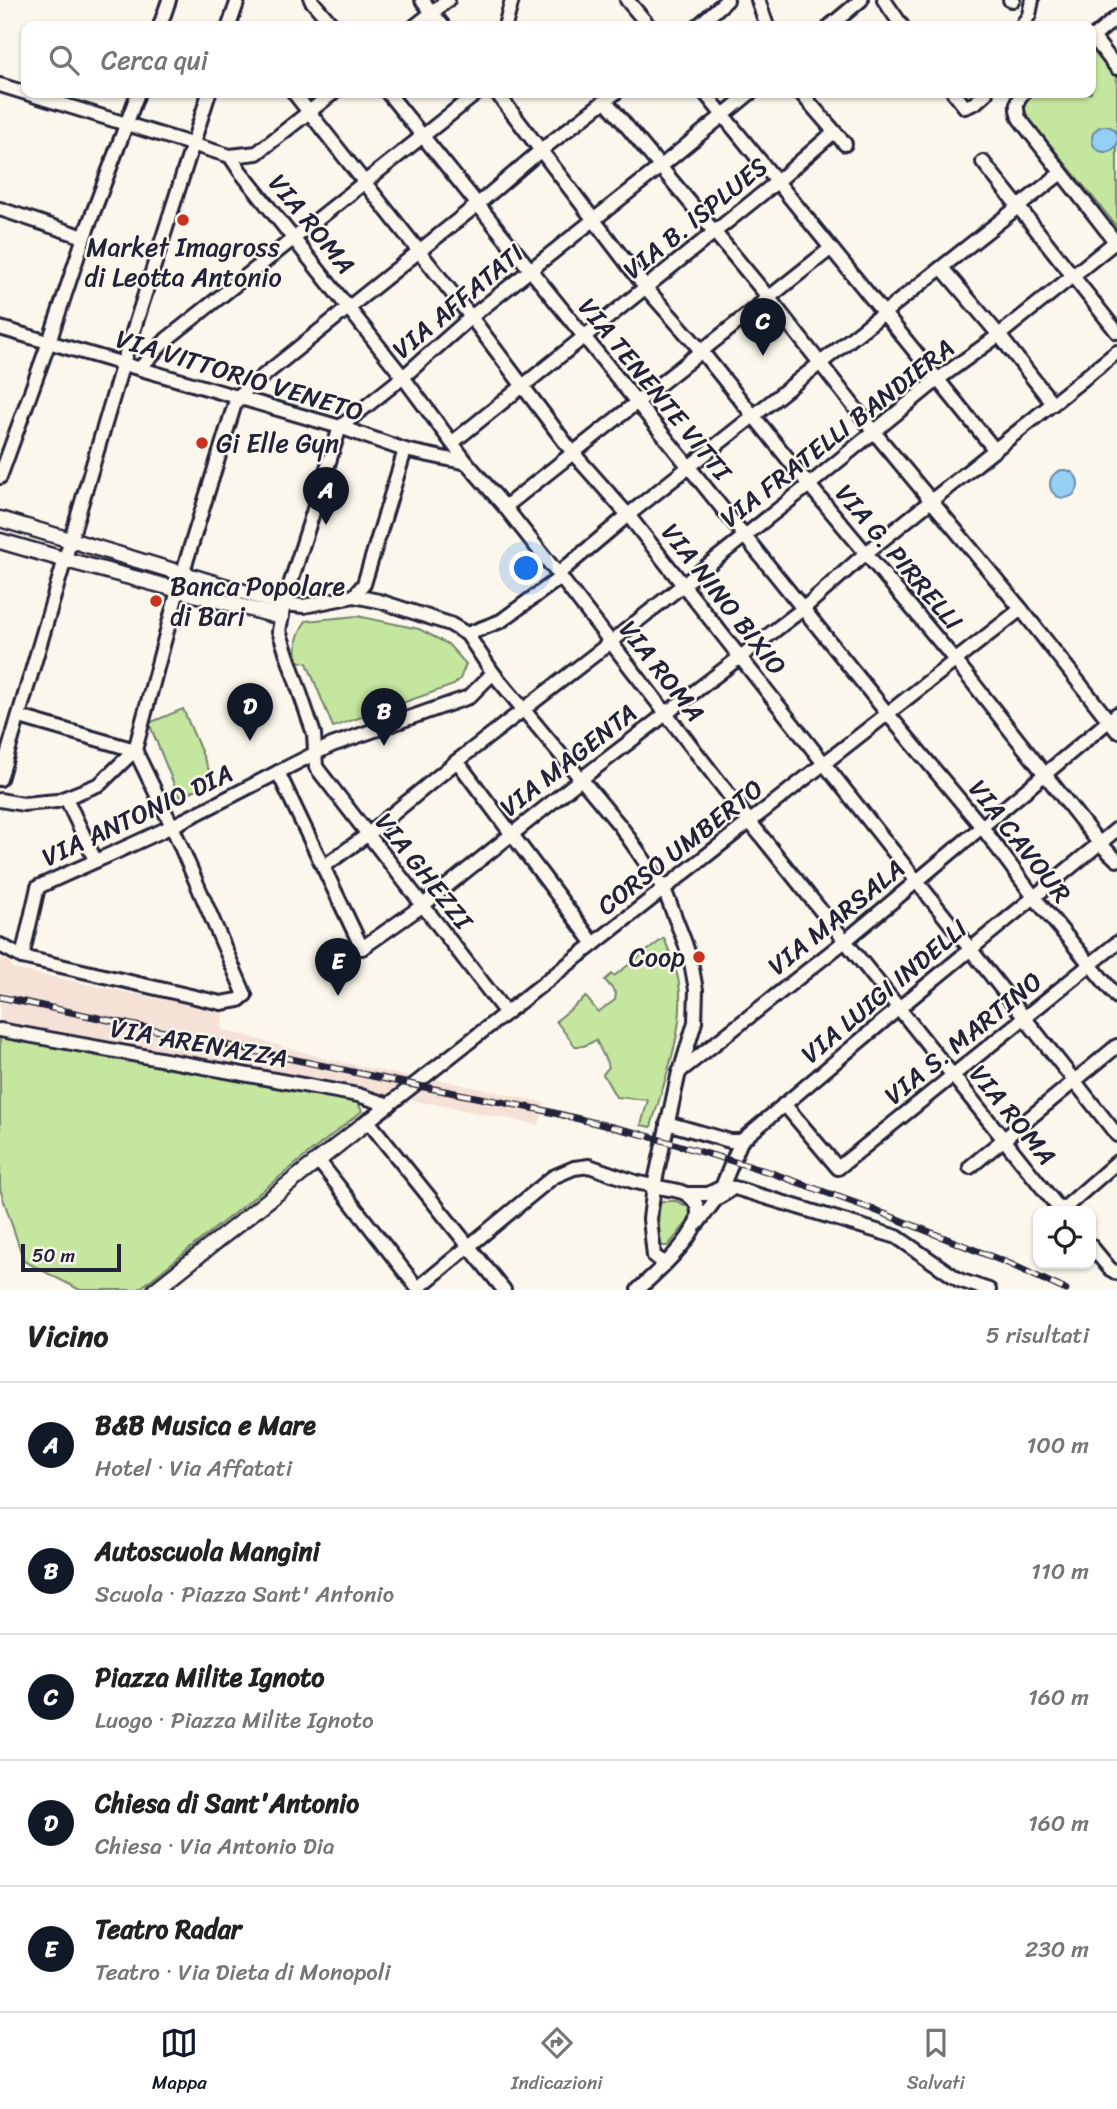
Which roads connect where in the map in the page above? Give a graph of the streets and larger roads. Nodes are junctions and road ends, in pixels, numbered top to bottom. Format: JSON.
{"nodes":[{"id":1,"x":169,"y":0,"type":"edge"},
{"id":2,"x":238,"y":0,"type":"edge"},
{"id":3,"x":311,"y":0,"type":"edge"},
{"id":4,"x":422,"y":0,"type":"edge"},
{"id":5,"x":448,"y":0,"type":"edge"},
{"id":6,"x":512,"y":0,"type":"edge"},
{"id":7,"x":727,"y":0,"type":"edge"},
{"id":8,"x":758,"y":0,"type":"edge"},
{"id":9,"x":861,"y":0,"type":"edge"},
{"id":10,"x":884,"y":0,"type":"edge"},
{"id":11,"x":1032,"y":0,"type":"edge"},
{"id":12,"x":629,"y":3,"type":"edge"},
{"id":13,"x":432,"y":13,"type":"junction"},
{"id":14,"x":1117,"y":17,"type":"edge"},
{"id":15,"x":162,"y":21,"type":"edge"},
{"id":16,"x":231,"y":21,"type":"edge"},
{"id":17,"x":329,"y":21,"type":"edge"},
{"id":18,"x":422,"y":21,"type":"edge"},
{"id":19,"x":439,"y":21,"type":"edge"},
{"id":20,"x":506,"y":21,"type":"edge"},
{"id":21,"x":645,"y":21,"type":"edge"},
{"id":22,"x":704,"y":21,"type":"edge"},
{"id":23,"x":765,"y":21,"type":"edge"},
{"id":24,"x":836,"y":21,"type":"edge"},
{"id":25,"x":899,"y":21,"type":"edge"},
{"id":26,"x":1025,"y":21,"type":"edge"},
{"id":27,"x":1096,"y":35,"type":"edge"},
{"id":28,"x":1096,"y":43,"type":"edge"},
{"id":29,"x":1117,"y":68,"type":"edge"},
{"id":30,"x":0,"y":85,"type":"edge"},
{"id":31,"x":21,"y":91,"type":"edge"},
{"id":32,"x":43,"y":98,"type":"edge"},
{"id":33,"x":136,"y":98,"type":"edge"},
{"id":34,"x":207,"y":98,"type":"edge"},
{"id":35,"x":298,"y":98,"type":"edge"},
{"id":36,"x":327,"y":98,"type":"edge"},
{"id":37,"x":392,"y":98,"type":"edge"},
{"id":38,"x":471,"y":98,"type":"edge"},
{"id":39,"x":501,"y":98,"type":"edge"},
{"id":40,"x":607,"y":98,"type":"edge"},
{"id":41,"x":611,"y":98,"type":"edge"},
{"id":42,"x":709,"y":98,"type":"edge"},
{"id":43,"x":744,"y":98,"type":"edge"},
{"id":44,"x":806,"y":98,"type":"edge"},
{"id":45,"x":958,"y":98,"type":"edge"},
{"id":46,"x":980,"y":98,"type":"edge"},
{"id":47,"x":1019,"y":98,"type":"edge"},
{"id":48,"x":310,"y":112,"type":"junction"},
{"id":49,"x":723,"y":114,"type":"junction"},
{"id":50,"x":128,"y":124,"type":"junction"},
{"id":51,"x":834,"y":132,"type":"junction"},
{"id":52,"x":423,"y":136,"type":"junction"},
{"id":53,"x":193,"y":143,"type":"junction"},
{"id":54,"x":845,"y":144,"type":"dead end"},
{"id":55,"x":540,"y":151,"type":"junction"},
{"id":56,"x":230,"y":156,"type":"junction"},
{"id":57,"x":983,"y":162,"type":"dead end"},
{"id":58,"x":660,"y":168,"type":"junction"},
{"id":59,"x":1061,"y":173,"type":"junction"},
{"id":60,"x":778,"y":181,"type":"junction"},
{"id":61,"x":365,"y":183,"type":"junction"},
{"id":62,"x":478,"y":204,"type":"junction"},
{"id":63,"x":1018,"y":207,"type":"junction"},
{"id":64,"x":0,"y":209,"type":"edge"},
{"id":65,"x":594,"y":220,"type":"junction"},
{"id":66,"x":714,"y":233,"type":"junction"},
{"id":67,"x":84,"y":237,"type":"junction"},
{"id":68,"x":294,"y":238,"type":"junction"},
{"id":69,"x":1116,"y":243,"type":"edge"},
{"id":70,"x":830,"y":249,"type":"junction"},
{"id":71,"x":418,"y":250,"type":"junction"},
{"id":72,"x":942,"y":268,"type":"junction"},
{"id":73,"x":530,"y":270,"type":"junction"},
{"id":74,"x":1074,"y":276,"type":"junction"},
{"id":75,"x":645,"y":288,"type":"junction"},
{"id":76,"x":769,"y":299,"type":"junction"},
{"id":77,"x":348,"y":307,"type":"junction"},
{"id":78,"x":883,"y":313,"type":"junction"},
{"id":79,"x":471,"y":317,"type":"junction"},
{"id":80,"x":0,"y":328,"type":"edge"},
{"id":81,"x":1117,"y":332,"type":"edge"},
{"id":82,"x":999,"y":335,"type":"junction"},
{"id":83,"x":584,"y":338,"type":"junction"},
{"id":84,"x":49,"y":342,"type":"junction"},
{"id":85,"x":1117,"y":352,"type":"edge"},
{"id":86,"x":701,"y":353,"type":"junction"},
{"id":87,"x":123,"y":363,"type":"junction"},
{"id":88,"x":820,"y":363,"type":"junction"},
{"id":89,"x":140,"y":368,"type":"junction"},
{"id":90,"x":403,"y":377,"type":"junction"},
{"id":91,"x":937,"y":380,"type":"junction"},
{"id":92,"x":522,"y":386,"type":"junction"},
{"id":93,"x":237,"y":397,"type":"junction"},
{"id":94,"x":637,"y":402,"type":"junction"},
{"id":95,"x":1053,"y":404,"type":"junction"},
{"id":96,"x":753,"y":417,"type":"junction"},
{"id":97,"x":340,"y":428,"type":"junction"},
{"id":98,"x":874,"y":432,"type":"junction"},
{"id":99,"x":453,"y":442,"type":"junction"},
{"id":100,"x":405,"y":450,"type":"junction"},
{"id":101,"x":995,"y":450,"type":"junction"},
{"id":102,"x":5,"y":451,"type":"edge"},
{"id":103,"x":573,"y":453,"type":"junction"},
{"id":104,"x":467,"y":463,"type":"junction"},
{"id":105,"x":689,"y":468,"type":"junction"},
{"id":106,"x":0,"y":477,"type":"edge"},
{"id":107,"x":809,"y":485,"type":"junction"},
{"id":108,"x":931,"y":501,"type":"junction"},
{"id":109,"x":505,"y":507,"type":"junction"},
{"id":110,"x":628,"y":515,"type":"junction"},
{"id":111,"x":0,"y":519,"type":"edge"},
{"id":112,"x":745,"y":535,"type":"junction"},
{"id":113,"x":69,"y":539,"type":"junction"},
{"id":114,"x":0,"y":541,"type":"edge"},
{"id":115,"x":866,"y":553,"type":"junction"},
{"id":116,"x":65,"y":561,"type":"junction"},
{"id":117,"x":182,"y":575,"type":"junction"},
{"id":118,"x":560,"y":575,"type":"junction"},
{"id":119,"x":683,"y":585,"type":"junction"},
{"id":120,"x":178,"y":589,"type":"junction"},
{"id":121,"x":354,"y":597,"type":"junction"},
{"id":122,"x":804,"y":608,"type":"junction"},
{"id":123,"x":1021,"y":609,"type":"junction"},
{"id":124,"x":283,"y":611,"type":"junction"},
{"id":125,"x":467,"y":634,"type":"junction"},
{"id":126,"x":611,"y":642,"type":"junction"},
{"id":127,"x":739,"y":656,"type":"junction"},
{"id":128,"x":955,"y":660,"type":"junction"},
{"id":129,"x":493,"y":673,"type":"junction"},
{"id":130,"x":522,"y":709,"type":"junction"},
{"id":131,"x":666,"y":713,"type":"junction"},
{"id":132,"x":887,"y":713,"type":"junction"},
{"id":133,"x":20,"y":717,"type":"junction"},
{"id":134,"x":1114,"y":722,"type":"edge"},
{"id":135,"x":135,"y":750,"type":"junction"},
{"id":136,"x":316,"y":753,"type":"junction"},
{"id":137,"x":457,"y":761,"type":"junction"},
{"id":138,"x":824,"y":763,"type":"junction"},
{"id":139,"x":278,"y":772,"type":"junction"},
{"id":140,"x":1045,"y":774,"type":"junction"},
{"id":141,"x":0,"y":779,"type":"edge"},
{"id":142,"x":581,"y":779,"type":"junction"},
{"id":143,"x":66,"y":798,"type":"junction"},
{"id":144,"x":0,"y":800,"type":"edge"},
{"id":145,"x":750,"y":821,"type":"junction"},
{"id":146,"x":172,"y":826,"type":"junction"},
{"id":147,"x":982,"y":827,"type":"junction"},
{"id":148,"x":1117,"y":829,"type":"edge"},
{"id":149,"x":512,"y":833,"type":"junction"},
{"id":150,"x":367,"y":835,"type":"junction"},
{"id":151,"x":1099,"y":843,"type":"junction"},
{"id":152,"x":95,"y":860,"type":"junction"},
{"id":153,"x":1117,"y":860,"type":"edge"},
{"id":154,"x":323,"y":867,"type":"junction"},
{"id":155,"x":917,"y":881,"type":"junction"},
{"id":156,"x":664,"y":889,"type":"junction"},
{"id":157,"x":1034,"y":897,"type":"junction"},
{"id":158,"x":422,"y":906,"type":"junction"},
{"id":159,"x":845,"y":941,"type":"junction"},
{"id":160,"x":1117,"y":943,"type":"edge"},
{"id":161,"x":594,"y":944,"type":"junction"},
{"id":162,"x":0,"y":945,"type":"edge"},
{"id":163,"x":971,"y":949,"type":"junction"},
{"id":164,"x":22,"y":957,"type":"junction"},
{"id":165,"x":1090,"y":965,"type":"junction"},
{"id":166,"x":1117,"y":997,"type":"edge"},
{"id":167,"x":899,"y":1008,"type":"junction"},
{"id":168,"x":506,"y":1013,"type":"junction"},
{"id":169,"x":1025,"y":1017,"type":"junction"},
{"id":170,"x":0,"y":1030,"type":"edge"},
{"id":171,"x":1117,"y":1046,"type":"edge"},
{"id":172,"x":680,"y":1072,"type":"junction"},
{"id":173,"x":953,"y":1076,"type":"junction"},
{"id":174,"x":1075,"y":1081,"type":"junction"},
{"id":175,"x":783,"y":1104,"type":"junction"},
{"id":176,"x":388,"y":1105,"type":"junction"},
{"id":177,"x":368,"y":1121,"type":"junction"},
{"id":178,"x":667,"y":1123,"type":"junction"},
{"id":179,"x":1117,"y":1135,"type":"edge"},
{"id":180,"x":1003,"y":1139,"type":"junction"},
{"id":181,"x":741,"y":1141,"type":"junction"},
{"id":182,"x":318,"y":1160,"type":"junction"},
{"id":183,"x":1117,"y":1161,"type":"edge"},
{"id":184,"x":970,"y":1167,"type":"dead end"},
{"id":185,"x":654,"y":1186,"type":"junction"},
{"id":186,"x":722,"y":1187,"type":"junction"},
{"id":187,"x":735,"y":1188,"type":"junction"},
{"id":188,"x":687,"y":1194,"type":"junction"},
{"id":189,"x":1057,"y":1206,"type":"edge"},
{"id":190,"x":1067,"y":1206,"type":"edge"},
{"id":191,"x":693,"y":1231,"type":"junction"},
{"id":192,"x":469,"y":1245,"type":"junction"},
{"id":193,"x":1096,"y":1251,"type":"edge"},
{"id":194,"x":665,"y":1263,"type":"junction"},
{"id":195,"x":1115,"y":1268,"type":"edge"},
{"id":196,"x":964,"y":1285,"type":"edge"},
{"id":197,"x":418,"y":1289,"type":"edge"},
{"id":198,"x":155,"y":1290,"type":"edge"},
{"id":199,"x":504,"y":1290,"type":"edge"},
{"id":200,"x":638,"y":1290,"type":"edge"},
{"id":201,"x":989,"y":1290,"type":"edge"}],
"edges":[{"from":1,"to":15,"type":"street"},
{"from":2,"to":16,"type":"street"},
{"from":3,"to":17,"type":"street"},
{"from":4,"to":13,"type":"street"},
{"from":5,"to":13,"type":"street"},
{"from":6,"to":20,"type":"street"},
{"from":7,"to":22,"type":"street"},
{"from":8,"to":23,"type":"street"},
{"from":9,"to":24,"type":"street"},
{"from":10,"to":25,"type":"street"},
{"from":11,"to":26,"type":"street"},
{"from":12,"to":21,"type":"street"},
{"from":13,"to":18,"type":"street"},
{"from":13,"to":19,"type":"street"},
{"from":14,"to":27,"type":"street"},
{"from":28,"to":29,"type":"street"},
{"from":30,"to":31,"type":"street"},
{"from":32,"to":50,"type":"street"},
{"from":33,"to":50,"type":"street"},
{"from":34,"to":53,"type":"street"},
{"from":35,"to":48,"type":"street","name":"VIA NINO BIXIO"},
{"from":36,"to":48,"type":"street"},
{"from":37,"to":52,"type":"street","name":"VIA TENENTE VITTI"},
{"from":38,"to":52,"type":"street"},
{"from":39,"to":55,"type":"street","name":"VIA G. PIRRELLI"},
{"from":40,"to":55,"type":"street"},
{"from":41,"to":58,"type":"street"},
{"from":42,"to":49,"type":"street"},
{"from":43,"to":49,"type":"street","name":"VIA AFFATATI"},
{"from":44,"to":51,"type":"street"},
{"from":45,"to":46,"type":"street"},
{"from":47,"to":59,"type":"street"},
{"from":48,"to":56,"type":"street"},
{"from":48,"to":61,"type":"street","name":"VIA NINO BIXIO"},
{"from":49,"to":58,"type":"street","name":"VIA AFFATATI"},
{"from":49,"to":60,"type":"street"},
{"from":50,"to":53,"type":"street"},
{"from":50,"to":67,"type":"street"},
{"from":51,"to":54,"type":"street"},
{"from":51,"to":60,"type":"street","name":"VIA B. ISPLUES"},
{"from":52,"to":61,"type":"street"},
{"from":52,"to":62,"type":"street","name":"VIA TENENTE VITTI"},
{"from":53,"to":56,"type":"street"},
{"from":53,"to":87,"type":"street"},
{"from":55,"to":62,"type":"street"},
{"from":55,"to":65,"type":"street","name":"VIA G. PIRRELLI"},
{"from":56,"to":68,"type":"street","name":"VIA ROMA"},
{"from":57,"to":63,"type":"street"},
{"from":58,"to":65,"type":"street","name":"VIA AFFATATI"},
{"from":58,"to":66,"type":"street"},
{"from":59,"to":63,"type":"street"},
{"from":59,"to":69,"type":"street"},
{"from":60,"to":66,"type":"street","name":"VIA B. ISPLUES"},
{"from":60,"to":70,"type":"street"},
{"from":61,"to":68,"type":"street"},
{"from":61,"to":71,"type":"street","name":"VIA NINO BIXIO"},
{"from":62,"to":71,"type":"street"},
{"from":62,"to":73,"type":"street","name":"VIA TENENTE VITTI"},
{"from":63,"to":72,"type":"street"},
{"from":63,"to":74,"type":"street"},
{"from":64,"to":67,"type":"street"},
{"from":65,"to":73,"type":"street","name":"VIA AFFATATI"},
{"from":65,"to":75,"type":"street","name":"VIA G. PIRRELLI"},
{"from":66,"to":75,"type":"street","name":"VIA B. ISPLUES"},
{"from":66,"to":76,"type":"street"},
{"from":67,"to":84,"type":"street"},
{"from":68,"to":77,"type":"street","name":"VIA ROMA"},
{"from":68,"to":89,"type":"street"},
{"from":69,"to":74,"type":"street","name":"VIA FRATELLI BANDIERA"},
{"from":70,"to":76,"type":"street"},
{"from":70,"to":78,"type":"street"},
{"from":71,"to":77,"type":"street"},
{"from":71,"to":79,"type":"street","name":"VIA NINO BIXIO"},
{"from":72,"to":78,"type":"street"},
{"from":72,"to":82,"type":"street"},
{"from":73,"to":79,"type":"street","name":"VIA AFFATATI"},
{"from":73,"to":83,"type":"street","name":"VIA TENENTE VITTI"},
{"from":74,"to":81,"type":"street"},
{"from":74,"to":82,"type":"street","name":"VIA FRATELLI BANDIERA"},
{"from":75,"to":83,"type":"street","name":"VIA B. ISPLUES"},
{"from":75,"to":86,"type":"street","name":"VIA G. PIRRELLI"},
{"from":76,"to":86,"type":"street"},
{"from":76,"to":88,"type":"street"},
{"from":77,"to":90,"type":"street","name":"VIA ROMA"},
{"from":77,"to":93,"type":"street"},
{"from":78,"to":88,"type":"street"},
{"from":78,"to":91,"type":"street"},
{"from":79,"to":90,"type":"street","name":"VIA AFFATATI"},
{"from":79,"to":92,"type":"street","name":"VIA NINO BIXIO"},
{"from":80,"to":84,"type":"street","name":"VIA VITTORIO VENETO"},
{"from":82,"to":91,"type":"street","name":"VIA FRATELLI BANDIERA"},
{"from":82,"to":95,"type":"street"},
{"from":83,"to":92,"type":"street","name":"VIA B. ISPLUES"},
{"from":83,"to":94,"type":"street","name":"VIA TENENTE VITTI"},
{"from":84,"to":87,"type":"street","name":"VIA VITTORIO VENETO"},
{"from":84,"to":102,"type":"street"},
{"from":85,"to":95,"type":"street","name":"VIA MAGENTA"},
{"from":86,"to":94,"type":"street"},
{"from":86,"to":96,"type":"street","name":"VIA G. PIRRELLI"},
{"from":87,"to":89,"type":"street","name":"VIA VITTORIO VENETO"},
{"from":87,"to":113,"type":"street"},
{"from":88,"to":96,"type":"street"},
{"from":88,"to":98,"type":"street"},
{"from":89,"to":93,"type":"street","name":"VIA VITTORIO VENETO"},
{"from":90,"to":97,"type":"street","name":"VIA AFFATATI"},
{"from":90,"to":99,"type":"street","name":"VIA ROMA"},
{"from":91,"to":98,"type":"street","name":"VIA FRATELLI BANDIERA"},
{"from":91,"to":101,"type":"street"},
{"from":92,"to":99,"type":"street","name":"VIA B. ISPLUES"},
{"from":92,"to":103,"type":"street","name":"VIA NINO BIXIO"},
{"from":93,"to":97,"type":"street","name":"VIA VITTORIO VENETO"},
{"from":93,"to":117,"type":"street"},
{"from":94,"to":103,"type":"street"},
{"from":94,"to":105,"type":"street","name":"VIA TENENTE VITTI"},
{"from":95,"to":101,"type":"street","name":"VIA MAGENTA"},
{"from":96,"to":105,"type":"street"},
{"from":96,"to":107,"type":"street","name":"VIA G. PIRRELLI"},
{"from":97,"to":100,"type":"street","name":"VIA VITTORIO VENETO"},
{"from":97,"to":124,"type":"street"},
{"from":98,"to":107,"type":"street","name":"VIA FRATELLI BANDIERA"},
{"from":98,"to":108,"type":"street"},
{"from":99,"to":104,"type":"street","name":"VIA ROMA"},
{"from":100,"to":104,"type":"street","name":"VIA VITTORIO VENETO"},
{"from":100,"to":121,"type":"street"},
{"from":101,"to":108,"type":"street","name":"VIA MAGENTA"},
{"from":102,"to":106,"type":"street"},
{"from":103,"to":109,"type":"street"},
{"from":103,"to":110,"type":"street","name":"VIA NINO BIXIO"},
{"from":104,"to":109,"type":"street","name":"VIA ROMA"},
{"from":105,"to":110,"type":"street"},
{"from":105,"to":112,"type":"street","name":"VIA TENENTE VITTI"},
{"from":107,"to":112,"type":"street","name":"VIA FRATELLI BANDIERA"},
{"from":107,"to":115,"type":"street","name":"VIA G. PIRRELLI"},
{"from":108,"to":115,"type":"street","name":"VIA MAGENTA"},
{"from":108,"to":123,"type":"street"},
{"from":109,"to":118,"type":"street","name":"VIA ROMA"},
{"from":110,"to":118,"type":"street"},
{"from":110,"to":119,"type":"street","name":"VIA NINO BIXIO"},
{"from":111,"to":113,"type":"street"},
{"from":112,"to":119,"type":"street","name":"VIA FRATELLI BANDIERA"},
{"from":112,"to":122,"type":"street","name":"VIA TENENTE VITTI"},
{"from":113,"to":116,"type":"street"},
{"from":113,"to":117,"type":"street"},
{"from":114,"to":116,"type":"street"},
{"from":115,"to":122,"type":"street","name":"VIA MAGENTA"},
{"from":115,"to":128,"type":"street","name":"VIA G. PIRRELLI"},
{"from":116,"to":120,"type":"street"},
{"from":116,"to":133,"type":"street"},
{"from":117,"to":120,"type":"street"},
{"from":117,"to":124,"type":"street"},
{"from":118,"to":125,"type":"street"},
{"from":118,"to":126,"type":"street","name":"VIA ROMA"},
{"from":119,"to":126,"type":"street","name":"VIA FRATELLI BANDIERA"},
{"from":119,"to":127,"type":"street","name":"VIA NINO BIXIO"},
{"from":120,"to":124,"type":"street"},
{"from":120,"to":135,"type":"street"},
{"from":121,"to":124,"type":"street"},
{"from":121,"to":125,"type":"street"},
{"from":122,"to":127,"type":"street","name":"VIA MAGENTA"},
{"from":122,"to":132,"type":"street","name":"VIA TENENTE VITTI"},
{"from":123,"to":128,"type":"street","name":"CORSO UMBERTO"},
{"from":123,"to":134,"type":"street"},
{"from":124,"to":136,"type":"street","name":"VIA GHEZZI"},
{"from":125,"to":129,"type":"street"},
{"from":126,"to":130,"type":"street","name":"VIA FRATELLI BANDIERA"},
{"from":126,"to":131,"type":"street","name":"VIA ROMA"},
{"from":127,"to":131,"type":"street","name":"VIA MAGENTA"},
{"from":127,"to":138,"type":"street","name":"VIA NINO BIXIO"},
{"from":128,"to":132,"type":"street","name":"CORSO UMBERTO"},
{"from":128,"to":140,"type":"street","name":"VIA G. PIRRELLI"},
{"from":129,"to":130,"type":"street"},
{"from":129,"to":136,"type":"street","name":"VIA ANTONIO DIA"},
{"from":130,"to":137,"type":"street","name":"VIA FRATELLI BANDIERA"},
{"from":130,"to":142,"type":"street"},
{"from":131,"to":142,"type":"street","name":"VIA MAGENTA"},
{"from":131,"to":145,"type":"street","name":"VIA ROMA"},
{"from":132,"to":138,"type":"street","name":"CORSO UMBERTO"},
{"from":132,"to":147,"type":"street","name":"VIA CAVOUR"},
{"from":133,"to":135,"type":"street"},
{"from":133,"to":141,"type":"street"},
{"from":134,"to":140,"type":"street","name":"VIA MARSALA"},
{"from":135,"to":143,"type":"street"},
{"from":135,"to":146,"type":"street"},
{"from":136,"to":139,"type":"street","name":"VIA ANTONIO DIA"},
{"from":136,"to":150,"type":"street","name":"VIA GHEZZI"},
{"from":137,"to":149,"type":"street"},
{"from":137,"to":150,"type":"street","name":"VIA FRATELLI BANDIERA"},
{"from":138,"to":145,"type":"street","name":"CORSO UMBERTO"},
{"from":138,"to":155,"type":"street","name":"VIA NINO BIXIO"},
{"from":139,"to":146,"type":"street","name":"VIA ANTONIO DIA"},
{"from":139,"to":154,"type":"street"},
{"from":140,"to":147,"type":"street","name":"VIA MARSALA"},
{"from":140,"to":151,"type":"street","name":"VIA G. PIRRELLI"},
{"from":142,"to":149,"type":"street","name":"VIA MAGENTA"},
{"from":142,"to":156,"type":"street"},
{"from":143,"to":144,"type":"street"},
{"from":143,"to":152,"type":"street"},
{"from":145,"to":156,"type":"street","name":"CORSO UMBERTO"},
{"from":145,"to":159,"type":"street","name":"VIA ROMA"},
{"from":146,"to":152,"type":"street","name":"VIA ANTONIO DIA"},
{"from":146,"to":164,"type":"street"},
{"from":147,"to":155,"type":"street","name":"VIA MARSALA"},
{"from":147,"to":157,"type":"street","name":"VIA CAVOUR"},
{"from":148,"to":151,"type":"street","name":"VIA LUIGI INDELLI"},
{"from":149,"to":158,"type":"street","name":"VIA MAGENTA"},
{"from":149,"to":161,"type":"street"},
{"from":150,"to":154,"type":"street","name":"VIA FRATELLI BANDIERA"},
{"from":150,"to":158,"type":"street","name":"VIA GHEZZI"},
{"from":151,"to":153,"type":"street","name":"VIA G. PIRRELLI"},
{"from":151,"to":157,"type":"street","name":"VIA LUIGI INDELLI"},
{"from":152,"to":164,"type":"street","name":"VIA ANTONIO DIA"},
{"from":154,"to":158,"type":"street","name":"VIA MAGENTA"},
{"from":155,"to":159,"type":"street","name":"VIA MARSALA"},
{"from":155,"to":163,"type":"street","name":"VIA NINO BIXIO"},
{"from":156,"to":161,"type":"street","name":"CORSO UMBERTO"},
{"from":156,"to":172,"type":"street"},
{"from":157,"to":163,"type":"street","name":"VIA LUIGI INDELLI"},
{"from":157,"to":165,"type":"street","name":"VIA CAVOUR"},
{"from":158,"to":168,"type":"street","name":"VIA GHEZZI"},
{"from":159,"to":167,"type":"street","name":"VIA ROMA"},
{"from":159,"to":172,"type":"street","name":"VIA MARSALA"},
{"from":160,"to":165,"type":"street","name":"VIA S. MARTINO"},
{"from":161,"to":168,"type":"street","name":"CORSO UMBERTO"},
{"from":162,"to":164,"type":"street"},
{"from":163,"to":167,"type":"street","name":"VIA LUIGI INDELLI"},
{"from":163,"to":169,"type":"street","name":"VIA NINO BIXIO"},
{"from":165,"to":166,"type":"street","name":"VIA CAVOUR"},
{"from":165,"to":169,"type":"street","name":"VIA S. MARTINO"},
{"from":167,"to":173,"type":"street","name":"VIA ROMA"},
{"from":167,"to":175,"type":"street","name":"VIA LUIGI INDELLI"},
{"from":168,"to":176,"type":"street","name":"CORSO UMBERTO"},
{"from":169,"to":173,"type":"street","name":"VIA S. MARTINO"},
{"from":169,"to":174,"type":"street","name":"VIA NINO BIXIO"},
{"from":170,"to":176,"type":"street","name":"VIA ARENAZZA"},
{"from":171,"to":174,"type":"street"},
{"from":172,"to":178,"type":"street"},
{"from":173,"to":175,"type":"street","name":"VIA S. MARTINO"},
{"from":173,"to":180,"type":"street","name":"VIA ROMA"},
{"from":174,"to":179,"type":"street","name":"VIA NINO BIXIO"},
{"from":174,"to":180,"type":"street"},
{"from":175,"to":181,"type":"street","name":"VIA LUIGI INDELLI"},
{"from":176,"to":177,"type":"street","name":"CORSO UMBERTO"},
{"from":177,"to":182,"type":"street"},
{"from":177,"to":192,"type":"street"},
{"from":178,"to":181,"type":"street"},
{"from":178,"to":185,"type":"street"},
{"from":180,"to":184,"type":"street"},
{"from":180,"to":189,"type":"street","name":"VIA ROMA"},
{"from":181,"to":186,"type":"street"},
{"from":182,"to":197,"type":"street"},
{"from":182,"to":198,"type":"street"},
{"from":183,"to":190,"type":"street"},
{"from":185,"to":188,"type":"street"},
{"from":185,"to":192,"type":"street"},
{"from":185,"to":194,"type":"street"},
{"from":186,"to":187,"type":"street"},
{"from":186,"to":188,"type":"street"},
{"from":187,"to":191,"type":"street"},
{"from":187,"to":196,"type":"street"},
{"from":188,"to":191,"type":"street"},
{"from":191,"to":194,"type":"street"},
{"from":192,"to":197,"type":"street"},
{"from":192,"to":199,"type":"street"},
{"from":193,"to":195,"type":"street"},
{"from":194,"to":200,"type":"street"},
{"from":196,"to":201,"type":"street"}]}
